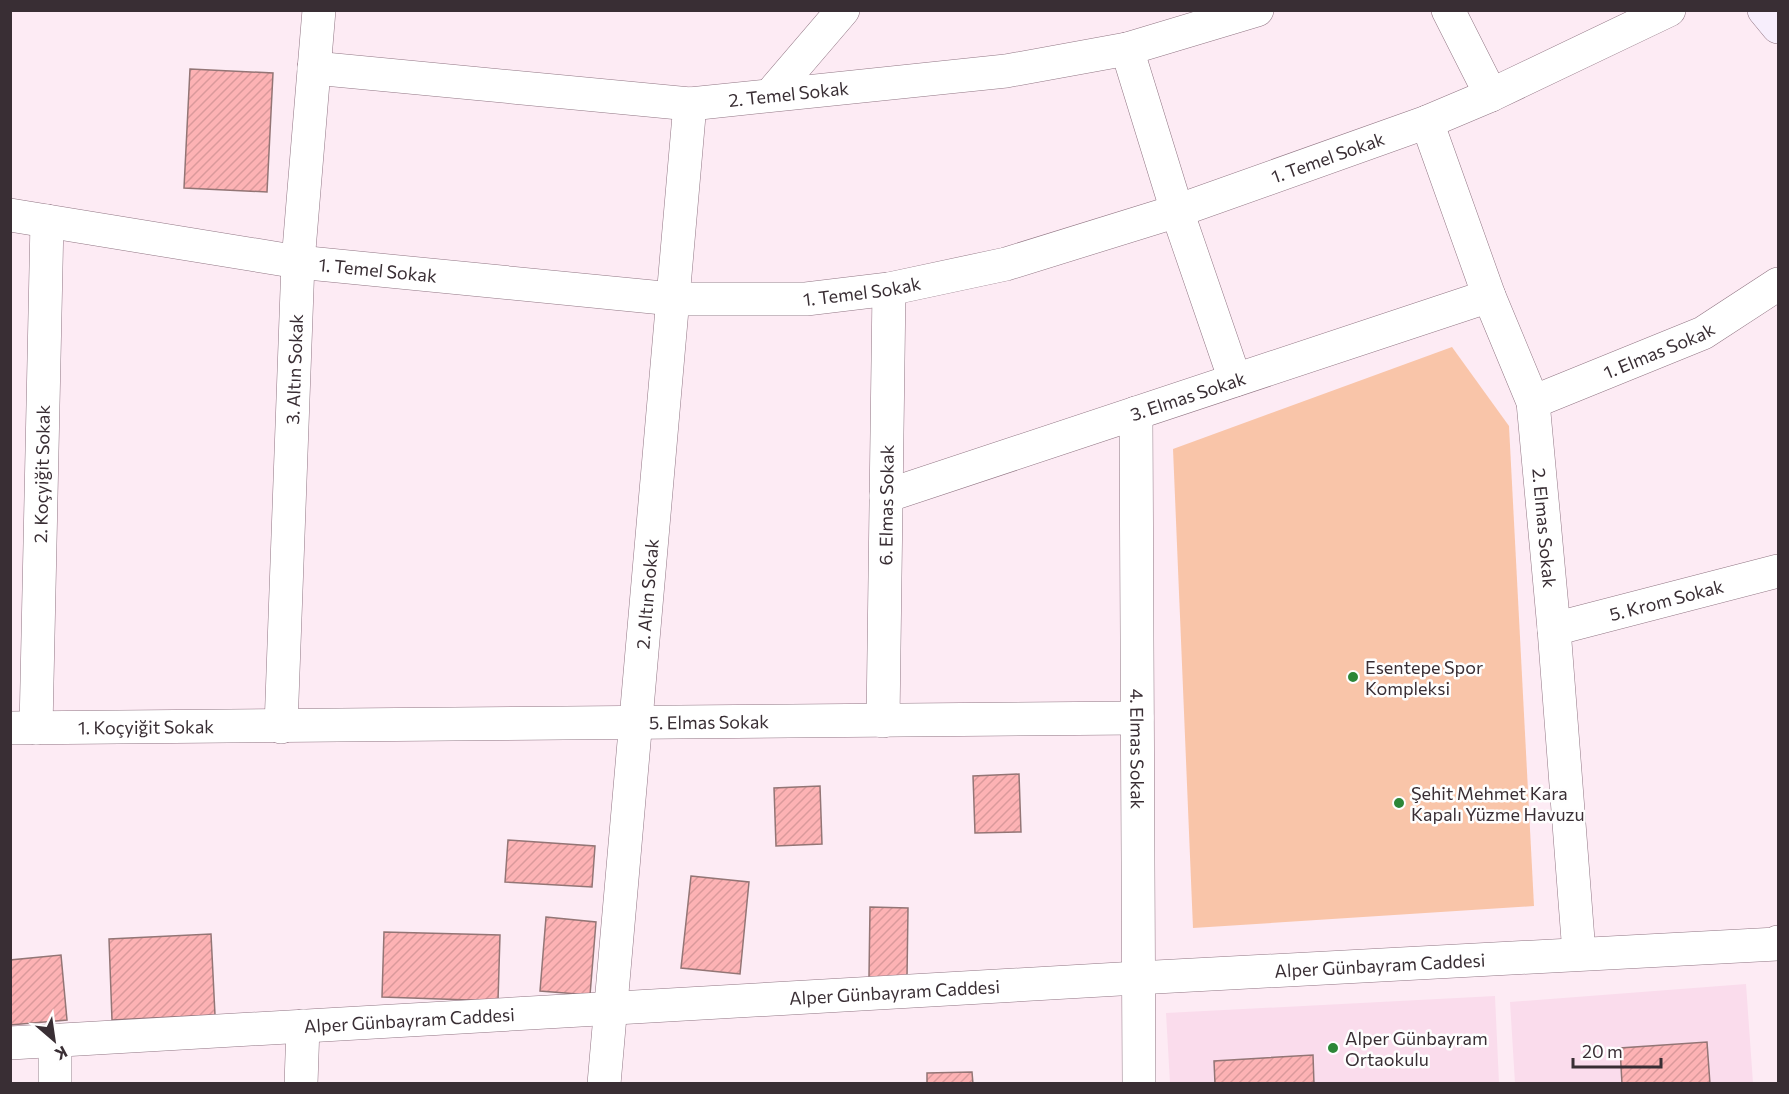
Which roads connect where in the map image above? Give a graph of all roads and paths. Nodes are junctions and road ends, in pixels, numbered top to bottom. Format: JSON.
{"nodes":[{"id":1,"x":319,"y":10,"type":"edge"},
{"id":2,"x":816,"y":10,"type":"edge"},
{"id":3,"x":843,"y":10,"type":"edge"},
{"id":4,"x":1257,"y":10,"type":"edge"},
{"id":5,"x":1448,"y":10,"type":"edge"},
{"id":6,"x":1669,"y":10,"type":"edge"},
{"id":7,"x":1764,"y":10,"type":"edge"},
{"id":8,"x":1779,"y":27,"type":"edge"},
{"id":9,"x":1127,"y":49,"type":"junction"},
{"id":10,"x":805,"y":56,"type":"junction"},
{"id":11,"x":314,"y":68,"type":"junction"},
{"id":12,"x":772,"y":93,"type":"junction"},
{"id":13,"x":1491,"y":95,"type":"junction"},
{"id":14,"x":690,"y":104,"type":"junction"},
{"id":15,"x":1427,"y":122,"type":"junction"},
{"id":16,"x":1177,"y":211,"type":"junction"},
{"id":17,"x":10,"y":215,"type":"edge"},
{"id":18,"x":47,"y":221,"type":"junction"},
{"id":19,"x":298,"y":262,"type":"junction"},
{"id":20,"x":1779,"y":284,"type":"edge"},
{"id":21,"x":889,"y":289,"type":"junction"},
{"id":22,"x":1489,"y":296,"type":"junction"},
{"id":23,"x":673,"y":298,"type":"junction"},
{"id":24,"x":1235,"y":380,"type":"junction"},
{"id":25,"x":1533,"y":402,"type":"junction"},
{"id":26,"x":1136,"y":413,"type":"junction"},
{"id":27,"x":886,"y":496,"type":"junction"},
{"id":28,"x":1779,"y":571,"type":"edge"},
{"id":29,"x":1554,"y":629,"type":"junction"},
{"id":30,"x":1137,"y":718,"type":"junction"},
{"id":31,"x":883,"y":721,"type":"junction"},
{"id":32,"x":636,"y":723,"type":"junction"},
{"id":33,"x":281,"y":727,"type":"junction"},
{"id":34,"x":23,"y":728,"type":"edge"},
{"id":35,"x":1778,"y":948,"type":"edge"},
{"id":36,"x":1579,"y":953,"type":"junction"},
{"id":37,"x":1137,"y":978,"type":"junction"},
{"id":38,"x":610,"y":1008,"type":"junction"},
{"id":39,"x":303,"y":1026,"type":"junction"},
{"id":40,"x":55,"y":1040,"type":"junction"},
{"id":41,"x":10,"y":1043,"type":"edge"},
{"id":42,"x":55,"y":1083,"type":"edge"},
{"id":43,"x":301,"y":1083,"type":"edge"},
{"id":44,"x":604,"y":1083,"type":"edge"},
{"id":45,"x":1139,"y":1083,"type":"edge"}],
"edges":[{"from":1,"to":11,"type":"street","name":"3. Altın Sokak"},
{"from":2,"to":10,"type":"street"},
{"from":3,"to":10,"type":"street"},
{"from":4,"to":9,"type":"street","name":"2. Temel Sokak"},
{"from":5,"to":13,"type":"street"},
{"from":6,"to":13,"type":"street","name":"1. Temel Sokak"},
{"from":7,"to":8,"type":"street"},
{"from":9,"to":12,"type":"street","name":"2. Temel Sokak"},
{"from":9,"to":16,"type":"street"},
{"from":10,"to":12,"type":"street"},
{"from":11,"to":14,"type":"street","name":"2. Temel Sokak"},
{"from":11,"to":19,"type":"street","name":"3. Altın Sokak"},
{"from":12,"to":14,"type":"street","name":"2. Temel Sokak"},
{"from":13,"to":15,"type":"street","name":"1. Temel Sokak"},
{"from":14,"to":23,"type":"street","name":"2. Altın Sokak"},
{"from":15,"to":16,"type":"street","name":"1. Temel Sokak"},
{"from":15,"to":22,"type":"street","name":"2. Elmas Sokak"},
{"from":16,"to":21,"type":"street","name":"1. Temel Sokak"},
{"from":16,"to":24,"type":"street"},
{"from":17,"to":18,"type":"street","name":"1. Temel Sokak"},
{"from":18,"to":19,"type":"street","name":"1. Temel Sokak"},
{"from":18,"to":34,"type":"street","name":"2. Koçyiğit Sokak"},
{"from":19,"to":23,"type":"street","name":"1. Temel Sokak"},
{"from":19,"to":33,"type":"street","name":"3. Altın Sokak"},
{"from":20,"to":25,"type":"street","name":"1. Elmas Sokak"},
{"from":21,"to":23,"type":"street","name":"1. Temel Sokak"},
{"from":21,"to":27,"type":"street","name":"6. Elmas Sokak"},
{"from":22,"to":24,"type":"street","name":"3. Elmas Sokak"},
{"from":22,"to":25,"type":"street","name":"2. Elmas Sokak"},
{"from":23,"to":32,"type":"street","name":"2. Altın Sokak"},
{"from":24,"to":26,"type":"street","name":"3. Elmas Sokak"},
{"from":25,"to":29,"type":"street","name":"2. Elmas Sokak"},
{"from":26,"to":27,"type":"street","name":"3. Elmas Sokak"},
{"from":26,"to":30,"type":"street","name":"4. Elmas Sokak"},
{"from":27,"to":31,"type":"street","name":"6. Elmas Sokak"},
{"from":28,"to":29,"type":"street","name":"5. Krom Sokak"},
{"from":29,"to":36,"type":"street","name":"2. Elmas Sokak"},
{"from":30,"to":31,"type":"street","name":"5. Elmas Sokak"},
{"from":30,"to":37,"type":"street","name":"4. Elmas Sokak"},
{"from":31,"to":32,"type":"street","name":"5. Elmas Sokak"},
{"from":32,"to":33,"type":"street","name":"5. Elmas Sokak"},
{"from":32,"to":38,"type":"street","name":"2. Altın Sokak"},
{"from":33,"to":34,"type":"street","name":"1. Koçyiğit Sokak"},
{"from":35,"to":36,"type":"street","name":"Alper Günbayram Caddesi"},
{"from":36,"to":37,"type":"street","name":"Alper Günbayram Caddesi"},
{"from":37,"to":38,"type":"street","name":"Alper Günbayram Caddesi"},
{"from":37,"to":45,"type":"street","name":"4. Elmas Sokak"},
{"from":38,"to":39,"type":"street","name":"Alper Günbayram Caddesi"},
{"from":38,"to":44,"type":"street","name":"2. Altın Sokak"},
{"from":39,"to":40,"type":"street","name":"Alper Günbayram Caddesi"},
{"from":39,"to":43,"type":"street"},
{"from":40,"to":41,"type":"street","name":"Alper Günbayram Caddesi"},
{"from":40,"to":42,"type":"street"}]}
